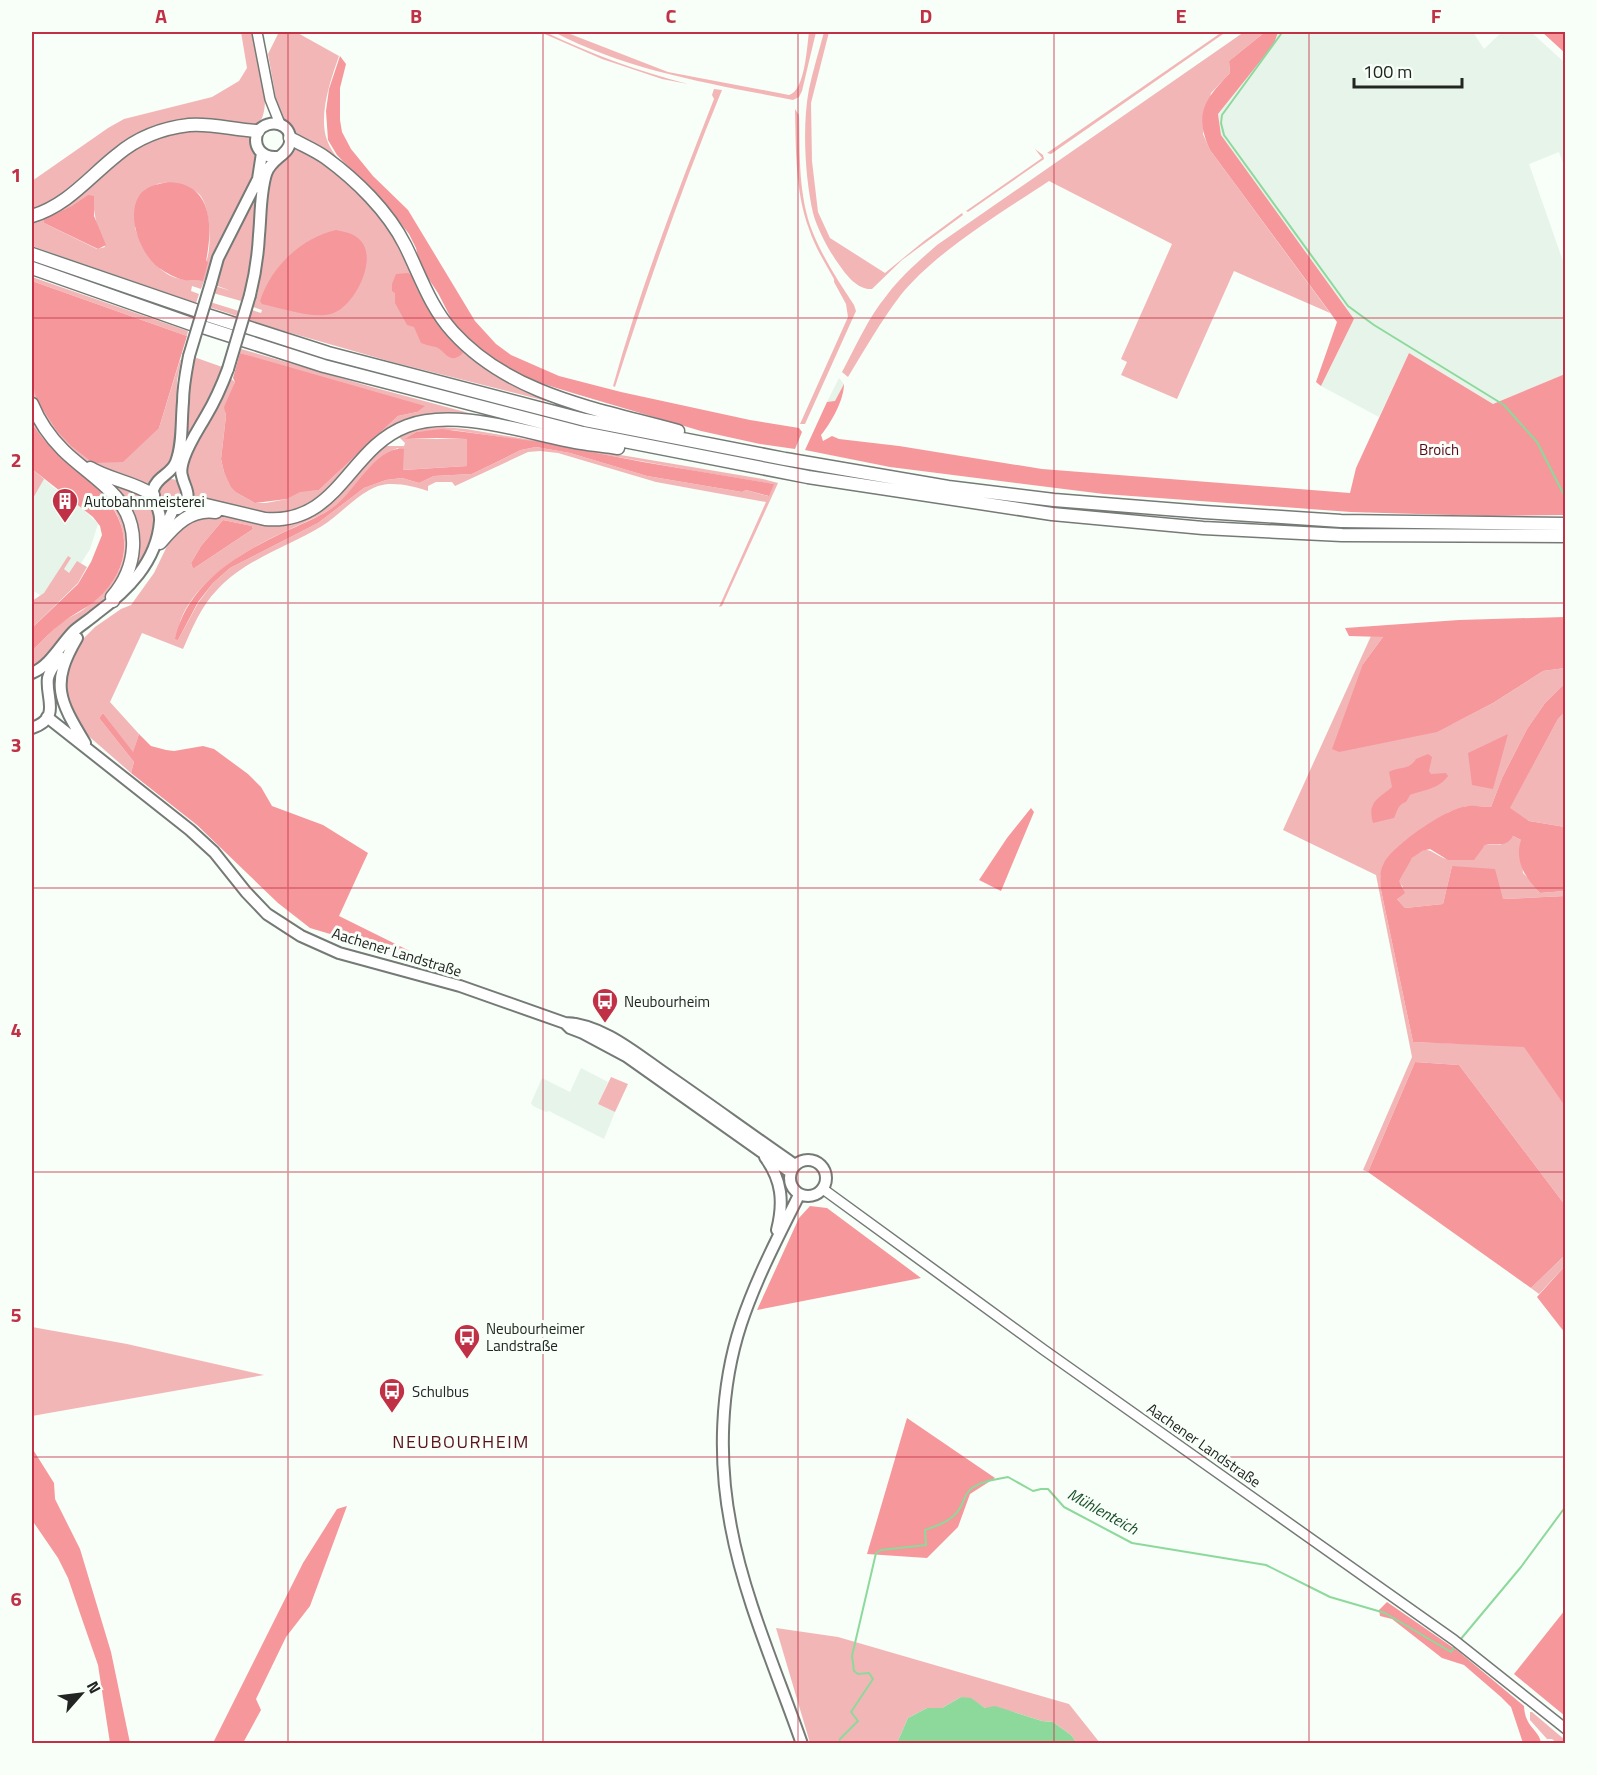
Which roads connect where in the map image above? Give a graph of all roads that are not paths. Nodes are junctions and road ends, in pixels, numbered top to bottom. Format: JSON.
{"nodes":[{"id":1,"x":257,"y":32,"type":"edge"},
{"id":2,"x":270,"y":99,"type":"junction"},
{"id":3,"x":280,"y":124,"type":"junction"},
{"id":4,"x":262,"y":128,"type":"junction"},
{"id":5,"x":290,"y":138,"type":"junction"},
{"id":6,"x":262,"y":153,"type":"junction"},
{"id":7,"x":277,"y":157,"type":"junction"},
{"id":8,"x":32,"y":216,"type":"edge"},
{"id":9,"x":32,"y":254,"type":"edge"},
{"id":10,"x":32,"y":268,"type":"edge"},
{"id":11,"x":32,"y":404,"type":"edge"},
{"id":12,"x":727,"y":448,"type":"junction"},
{"id":13,"x":708,"y":459,"type":"junction"},
{"id":14,"x":81,"y":464,"type":"junction"},
{"id":15,"x":167,"y":475,"type":"junction"},
{"id":16,"x":182,"y":479,"type":"junction"},
{"id":17,"x":154,"y":499,"type":"junction"},
{"id":18,"x":178,"y":507,"type":"junction"},
{"id":19,"x":235,"y":513,"type":"junction"},
{"id":20,"x":1566,"y":524,"type":"edge"},
{"id":21,"x":1566,"y":536,"type":"edge"},
{"id":22,"x":160,"y":543,"type":"junction"},
{"id":23,"x":113,"y":602,"type":"junction"},
{"id":24,"x":77,"y":638,"type":"junction"},
{"id":25,"x":32,"y":674,"type":"edge"},
{"id":26,"x":48,"y":689,"type":"junction"},
{"id":27,"x":47,"y":717,"type":"junction"},
{"id":28,"x":32,"y":728,"type":"edge"},
{"id":29,"x":88,"y":749,"type":"junction"},
{"id":30,"x":580,"y":1028,"type":"junction"},
{"id":31,"x":759,"y":1150,"type":"junction"},
{"id":32,"x":793,"y":1168,"type":"junction"},
{"id":33,"x":823,"y":1189,"type":"junction"},
{"id":34,"x":799,"y":1195,"type":"junction"},
{"id":35,"x":771,"y":1250,"type":"junction"},
{"id":36,"x":1566,"y":1729,"type":"edge"},
{"id":37,"x":802,"y":1743,"type":"edge"}],
"edges":[{"from":1,"to":2,"type":"main road"},
{"from":2,"to":3,"type":"main road"},
{"from":2,"to":4,"type":"main road"},
{"from":3,"to":4,"type":"main road"},
{"from":3,"to":5,"type":"main road"},
{"from":4,"to":6,"type":"main road"},
{"from":4,"to":8,"type":"highway"},
{"from":5,"to":7,"type":"main road"},
{"from":5,"to":12,"type":"highway"},
{"from":6,"to":7,"type":"main road"},
{"from":6,"to":15,"type":"main road","bridge":true},
{"from":7,"to":16,"type":"main road","bridge":true},
{"from":9,"to":12,"type":"highway"},
{"from":10,"to":13,"type":"highway"},
{"from":11,"to":14,"type":"highway"},
{"from":12,"to":20,"type":"highway"},
{"from":13,"to":19,"type":"highway"},
{"from":13,"to":21,"type":"highway"},
{"from":14,"to":17,"type":"highway"},
{"from":14,"to":23,"type":"highway"},
{"from":15,"to":16,"type":"main road"},
{"from":15,"to":17,"type":"main road"},
{"from":16,"to":18,"type":"main road"},
{"from":17,"to":18,"type":"main road"},
{"from":17,"to":23,"type":"main road"},
{"from":18,"to":19,"type":"highway"},
{"from":18,"to":22,"type":"main road"},
{"from":19,"to":22,"type":"highway"},
{"from":22,"to":24,"type":"main road"},
{"from":23,"to":25,"type":"main road"},
{"from":24,"to":26,"type":"main road"},
{"from":24,"to":29,"type":"main road"},
{"from":25,"to":26,"type":"main road"},
{"from":26,"to":27,"type":"main road"},
{"from":27,"to":28,"type":"main road"},
{"from":27,"to":29,"type":"main road","name":"Aachener Landstraße"},
{"from":29,"to":30,"type":"main road","name":"Aachener Landstraße"},
{"from":30,"to":31,"type":"main road"},
{"from":30,"to":32,"type":"main road"},
{"from":31,"to":32,"type":"main road"},
{"from":31,"to":35,"type":"main road"},
{"from":32,"to":33,"type":"main road"},
{"from":32,"to":34,"type":"main road"},
{"from":33,"to":34,"type":"main road"},
{"from":33,"to":36,"type":"main road","name":"Aachener Landstraße"},
{"from":34,"to":35,"type":"main road"},
{"from":35,"to":37,"type":"main road"}]}
